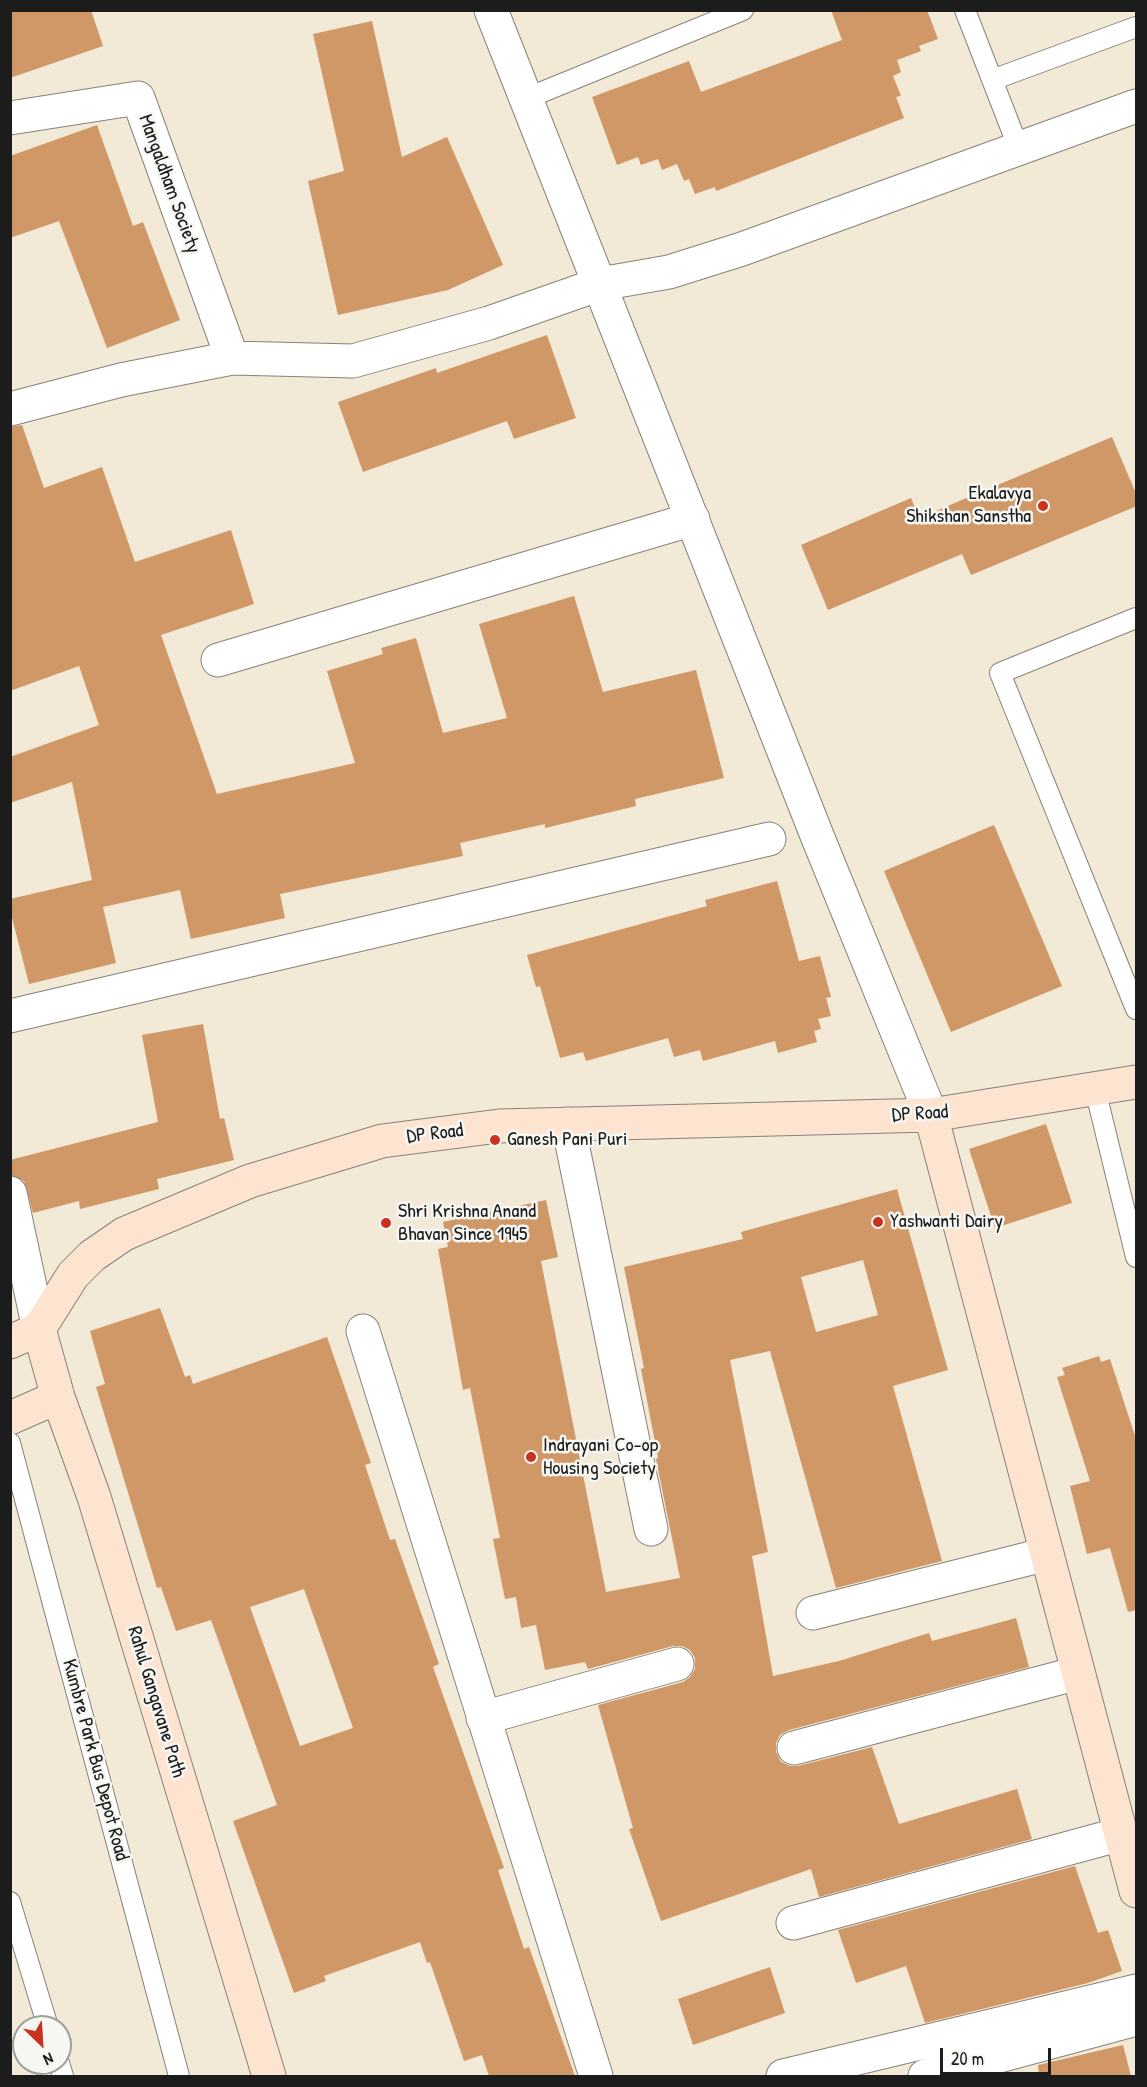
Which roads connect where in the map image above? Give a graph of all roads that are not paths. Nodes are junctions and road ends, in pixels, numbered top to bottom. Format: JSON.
{"nodes":[{"id":1,"x":491,"y":10,"type":"edge"},
{"id":2,"x":743,"y":10,"type":"edge"},
{"id":3,"x":965,"y":10,"type":"edge"},
{"id":4,"x":1137,"y":27,"type":"edge"},
{"id":5,"x":992,"y":80,"type":"junction"},
{"id":6,"x":525,"y":99,"type":"junction"},
{"id":7,"x":1137,"y":106,"type":"edge"},
{"id":8,"x":10,"y":118,"type":"edge"},
{"id":9,"x":1019,"y":149,"type":"junction"},
{"id":10,"x":600,"y":284,"type":"junction"},
{"id":11,"x":232,"y":358,"type":"junction"},
{"id":12,"x":10,"y":409,"type":"edge"},
{"id":13,"x":693,"y":519,"type":"junction"},
{"id":14,"x":1137,"y":618,"type":"edge"},
{"id":15,"x":218,"y":660,"type":"dead end"},
{"id":16,"x":769,"y":839,"type":"dead end"},
{"id":17,"x":1137,"y":1009,"type":"edge"},
{"id":18,"x":10,"y":1016,"type":"edge"},
{"id":19,"x":1137,"y":1082,"type":"edge"},
{"id":20,"x":1095,"y":1089,"type":"junction"},
{"id":21,"x":931,"y":1115,"type":"junction"},
{"id":22,"x":568,"y":1124,"type":"junction"},
{"id":23,"x":10,"y":1193,"type":"edge"},
{"id":24,"x":1137,"y":1257,"type":"edge"},
{"id":25,"x":39,"y":1329,"type":"junction"},
{"id":26,"x":363,"y":1331,"type":"dead end"},
{"id":27,"x":10,"y":1342,"type":"edge"},
{"id":28,"x":58,"y":1397,"type":"junction"},
{"id":29,"x":10,"y":1418,"type":"edge"},
{"id":30,"x":10,"y":1443,"type":"edge"},
{"id":31,"x":651,"y":1529,"type":"dead end"},
{"id":32,"x":1047,"y":1554,"type":"junction"},
{"id":33,"x":813,"y":1613,"type":"dead end"},
{"id":34,"x":677,"y":1664,"type":"dead end"},
{"id":35,"x":1078,"y":1672,"type":"junction"},
{"id":36,"x":483,"y":1718,"type":"junction"},
{"id":37,"x":794,"y":1748,"type":"dead end"},
{"id":38,"x":1121,"y":1834,"type":"junction"},
{"id":39,"x":1137,"y":1891,"type":"edge"},
{"id":40,"x":10,"y":1902,"type":"edge"},
{"id":41,"x":793,"y":1923,"type":"dead end"},
{"id":42,"x":1137,"y":1990,"type":"edge"},
{"id":43,"x":44,"y":2015,"type":"edge"},
{"id":44,"x":1137,"y":2019,"type":"edge"},
{"id":45,"x":179,"y":2076,"type":"edge"},
{"id":46,"x":269,"y":2076,"type":"edge"},
{"id":47,"x":596,"y":2076,"type":"edge"},
{"id":48,"x":783,"y":2076,"type":"edge"},
{"id":49,"x":926,"y":2076,"type":"edge"}],
"edges":[{"from":1,"to":6,"type":"street"},
{"from":2,"to":6,"type":"lane"},
{"from":3,"to":5,"type":"lane"},
{"from":4,"to":5,"type":"lane"},
{"from":5,"to":9,"type":"lane"},
{"from":6,"to":10,"type":"street"},
{"from":7,"to":9,"type":"street"},
{"from":8,"to":11,"type":"street","name":"Mangaldham Society"},
{"from":9,"to":10,"type":"street"},
{"from":10,"to":11,"type":"street"},
{"from":10,"to":13,"type":"street"},
{"from":11,"to":12,"type":"street"},
{"from":13,"to":15,"type":"street"},
{"from":13,"to":21,"type":"street"},
{"from":14,"to":17,"type":"lane"},
{"from":16,"to":18,"type":"street"},
{"from":19,"to":20,"type":"street","name":"DP Road"},
{"from":20,"to":21,"type":"street","name":"DP Road"},
{"from":20,"to":24,"type":"lane"},
{"from":21,"to":22,"type":"street","name":"DP Road"},
{"from":21,"to":32,"type":"street"},
{"from":22,"to":25,"type":"street","name":"DP Road"},
{"from":22,"to":31,"type":"street"},
{"from":23,"to":25,"type":"street"},
{"from":25,"to":27,"type":"street"},
{"from":25,"to":28,"type":"street","name":"Rahul Gangavane Path"},
{"from":26,"to":36,"type":"street"},
{"from":28,"to":29,"type":"street"},
{"from":28,"to":46,"type":"street","name":"Rahul Gangavane Path"},
{"from":30,"to":45,"type":"lane","name":"Kumbre Park Bus Depot Road"},
{"from":32,"to":33,"type":"street"},
{"from":32,"to":35,"type":"street"},
{"from":34,"to":36,"type":"street"},
{"from":35,"to":37,"type":"street"},
{"from":35,"to":38,"type":"street"},
{"from":36,"to":47,"type":"street"},
{"from":38,"to":39,"type":"street"},
{"from":38,"to":41,"type":"street"},
{"from":40,"to":43,"type":"lane"},
{"from":42,"to":48,"type":"street"},
{"from":44,"to":49,"type":"street"}]}
